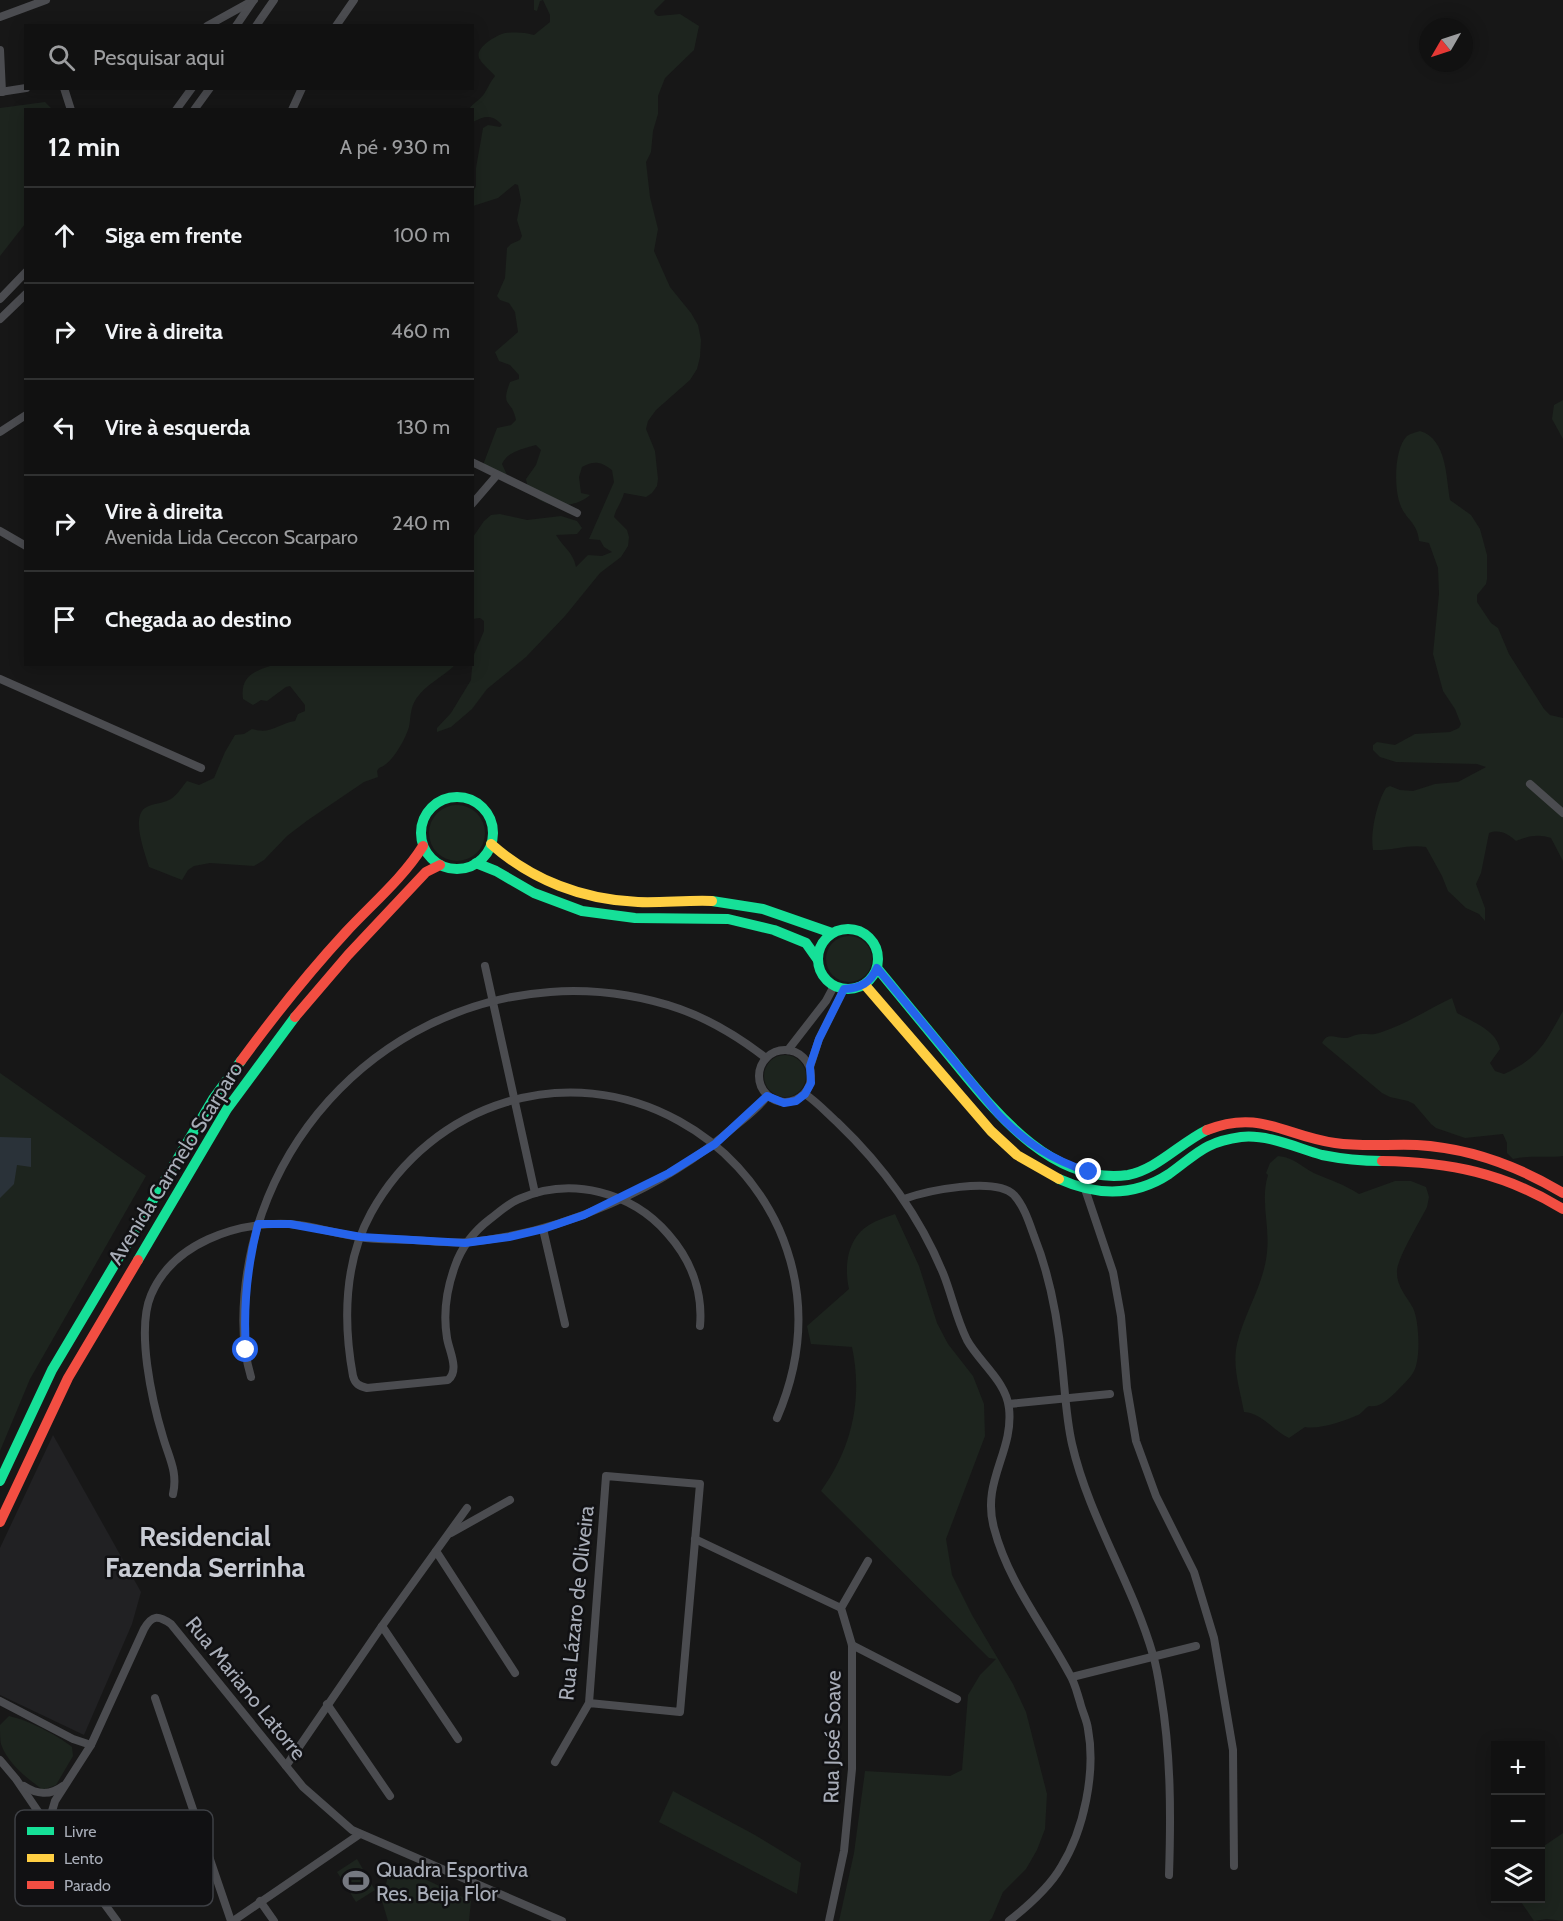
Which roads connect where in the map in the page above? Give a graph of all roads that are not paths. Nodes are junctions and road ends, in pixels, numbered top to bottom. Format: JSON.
{"nodes":[{"id":1,"x":46,"y":0,"type":"edge"},
{"id":2,"x":254,"y":0,"type":"edge"},
{"id":3,"x":274,"y":0,"type":"edge"},
{"id":4,"x":354,"y":0,"type":"edge"},
{"id":5,"x":267,"y":9,"type":"junction"},
{"id":6,"x":0,"y":17,"type":"edge"},
{"id":7,"x":211,"y":24,"type":"edge"},
{"id":8,"x":237,"y":24,"type":"edge"},
{"id":9,"x":257,"y":24,"type":"edge"},
{"id":10,"x":337,"y":24,"type":"edge"},
{"id":11,"x":0,"y":50,"type":"edge"},
{"id":12,"x":24,"y":88,"type":"edge"},
{"id":13,"x":65,"y":90,"type":"edge"},
{"id":14,"x":191,"y":90,"type":"edge"},
{"id":15,"x":209,"y":90,"type":"edge"},
{"id":16,"x":301,"y":90,"type":"edge"},
{"id":17,"x":1,"y":92,"type":"edge"},
{"id":18,"x":70,"y":108,"type":"edge"},
{"id":19,"x":177,"y":108,"type":"edge"},
{"id":20,"x":195,"y":108,"type":"edge"},
{"id":21,"x":293,"y":108,"type":"edge"},
{"id":22,"x":24,"y":274,"type":"edge"},
{"id":23,"x":24,"y":296,"type":"edge"},
{"id":24,"x":0,"y":299,"type":"edge"},
{"id":25,"x":0,"y":319,"type":"edge"},
{"id":26,"x":24,"y":416,"type":"edge"},
{"id":27,"x":0,"y":432,"type":"edge"},
{"id":28,"x":474,"y":463,"type":"edge"},
{"id":29,"x":497,"y":475,"type":"junction"},
{"id":30,"x":474,"y":502,"type":"edge"},
{"id":31,"x":577,"y":513,"type":"dead end"},
{"id":32,"x":0,"y":531,"type":"edge"},
{"id":33,"x":24,"y":545,"type":"edge"},
{"id":34,"x":0,"y":679,"type":"edge"},
{"id":35,"x":201,"y":768,"type":"dead end"},
{"id":36,"x":1530,"y":784,"type":"dead end"},
{"id":37,"x":1563,"y":813,"type":"edge"},
{"id":38,"x":491,"y":844,"type":"junction"},
{"id":39,"x":423,"y":846,"type":"junction"},
{"id":40,"x":476,"y":863,"type":"junction"},
{"id":41,"x":440,"y":865,"type":"junction"},
{"id":42,"x":832,"y":933,"type":"junction"},
{"id":43,"x":818,"y":960,"type":"junction"},
{"id":44,"x":485,"y":966,"type":"dead end"},
{"id":45,"x":877,"y":968,"type":"junction"},
{"id":46,"x":864,"y":984,"type":"junction"},
{"id":47,"x":839,"y":987,"type":"junction"},
{"id":48,"x":493,"y":1001,"type":"junction"},
{"id":49,"x":788,"y":1050,"type":"junction"},
{"id":50,"x":766,"y":1058,"type":"junction"},
{"id":51,"x":810,"y":1066,"type":"junction"},
{"id":52,"x":805,"y":1094,"type":"junction"},
{"id":53,"x":767,"y":1096,"type":"junction"},
{"id":54,"x":514,"y":1098,"type":"junction"},
{"id":55,"x":715,"y":1144,"type":"junction"},
{"id":56,"x":1085,"y":1189,"type":"junction"},
{"id":57,"x":1563,"y":1192,"type":"edge"},
{"id":58,"x":535,"y":1193,"type":"junction"},
{"id":59,"x":622,"y":1198,"type":"junction"},
{"id":60,"x":904,"y":1199,"type":"junction"},
{"id":61,"x":1563,"y":1209,"type":"edge"},
{"id":62,"x":258,"y":1224,"type":"junction"},
{"id":63,"x":543,"y":1229,"type":"junction"},
{"id":64,"x":361,"y":1237,"type":"junction"},
{"id":65,"x":465,"y":1243,"type":"junction"},
{"id":66,"x":565,"y":1324,"type":"dead end"},
{"id":67,"x":700,"y":1326,"type":"dead end"},
{"id":68,"x":251,"y":1377,"type":"dead end"},
{"id":69,"x":1110,"y":1394,"type":"dead end"},
{"id":70,"x":1065,"y":1397,"type":"junction"},
{"id":71,"x":1009,"y":1404,"type":"junction"},
{"id":72,"x":777,"y":1418,"type":"dead end"},
{"id":73,"x":0,"y":1481,"type":"edge"},
{"id":74,"x":173,"y":1494,"type":"dead end"},
{"id":75,"x":510,"y":1500,"type":"dead end"},
{"id":76,"x":467,"y":1508,"type":"dead end"},
{"id":77,"x":0,"y":1521,"type":"edge"},
{"id":78,"x":447,"y":1535,"type":"junction"},
{"id":79,"x":695,"y":1539,"type":"junction"},
{"id":80,"x":436,"y":1551,"type":"junction"},
{"id":81,"x":868,"y":1561,"type":"dead end"},
{"id":82,"x":841,"y":1608,"type":"junction"},
{"id":83,"x":382,"y":1626,"type":"junction"},
{"id":84,"x":852,"y":1645,"type":"junction"},
{"id":85,"x":1196,"y":1646,"type":"dead end"},
{"id":86,"x":1154,"y":1656,"type":"junction"},
{"id":87,"x":515,"y":1673,"type":"dead end"},
{"id":88,"x":1072,"y":1677,"type":"junction"},
{"id":89,"x":155,"y":1698,"type":"dead end"},
{"id":90,"x":957,"y":1699,"type":"dead end"},
{"id":91,"x":0,"y":1701,"type":"edge"},
{"id":92,"x":589,"y":1703,"type":"junction"},
{"id":93,"x":327,"y":1704,"type":"junction"},
{"id":94,"x":458,"y":1739,"type":"dead end"},
{"id":95,"x":91,"y":1745,"type":"junction"},
{"id":96,"x":555,"y":1762,"type":"dead end"},
{"id":97,"x":1,"y":1763,"type":"edge"},
{"id":98,"x":286,"y":1766,"type":"junction"},
{"id":99,"x":16,"y":1779,"type":"junction"},
{"id":100,"x":66,"y":1784,"type":"junction"},
{"id":101,"x":390,"y":1796,"type":"dead end"},
{"id":102,"x":37,"y":1810,"type":"edge"},
{"id":103,"x":52,"y":1810,"type":"edge"},
{"id":104,"x":194,"y":1810,"type":"edge"},
{"id":105,"x":360,"y":1834,"type":"junction"},
{"id":106,"x":213,"y":1866,"type":"edge"},
{"id":107,"x":1233,"y":1866,"type":"dead end"},
{"id":108,"x":1169,"y":1875,"type":"dead end"},
{"id":109,"x":260,"y":1901,"type":"junction"},
{"id":110,"x":106,"y":1906,"type":"edge"},
{"id":111,"x":117,"y":1921,"type":"edge"},
{"id":112,"x":232,"y":1921,"type":"edge"},
{"id":113,"x":274,"y":1921,"type":"edge"},
{"id":114,"x":562,"y":1921,"type":"edge"},
{"id":115,"x":829,"y":1921,"type":"edge"},
{"id":116,"x":1009,"y":1921,"type":"edge"}],
"edges":[{"from":1,"to":6,"type":"street"},
{"from":2,"to":5,"type":"street"},
{"from":2,"to":7,"type":"street"},
{"from":2,"to":8,"type":"street"},
{"from":3,"to":5,"type":"street"},
{"from":4,"to":10,"type":"street"},
{"from":5,"to":9,"type":"street"},
{"from":11,"to":17,"type":"street"},
{"from":12,"to":17,"type":"street"},
{"from":13,"to":18,"type":"street"},
{"from":14,"to":19,"type":"street"},
{"from":15,"to":20,"type":"street"},
{"from":16,"to":21,"type":"street"},
{"from":22,"to":24,"type":"street"},
{"from":23,"to":25,"type":"street"},
{"from":26,"to":27,"type":"street"},
{"from":28,"to":29,"type":"street"},
{"from":29,"to":30,"type":"street"},
{"from":29,"to":31,"type":"street"},
{"from":32,"to":33,"type":"street"},
{"from":34,"to":35,"type":"street"},
{"from":36,"to":37,"type":"street"},
{"from":38,"to":39,"type":"main road"},
{"from":38,"to":40,"type":"main road"},
{"from":38,"to":42,"type":"main road"},
{"from":39,"to":41,"type":"main road"},
{"from":39,"to":73,"type":"main road","name":"Avenida Carmelo Scarparo"},
{"from":40,"to":41,"type":"main road"},
{"from":40,"to":43,"type":"main road"},
{"from":41,"to":77,"type":"main road","name":"Avenida Carmelo Scarparo"},
{"from":42,"to":43,"type":"main road"},
{"from":42,"to":45,"type":"main road"},
{"from":43,"to":47,"type":"main road"},
{"from":44,"to":48,"type":"street"},
{"from":45,"to":46,"type":"main road"},
{"from":45,"to":57,"type":"main road"},
{"from":46,"to":47,"type":"main road"},
{"from":46,"to":56,"type":"main road"},
{"from":47,"to":49,"type":"street"},
{"from":47,"to":51,"type":"street"},
{"from":48,"to":50,"type":"street"},
{"from":48,"to":54,"type":"street"},
{"from":48,"to":62,"type":"street"},
{"from":49,"to":50,"type":"street"},
{"from":49,"to":51,"type":"street"},
{"from":50,"to":53,"type":"street"},
{"from":51,"to":52,"type":"street"},
{"from":52,"to":53,"type":"street"},
{"from":52,"to":60,"type":"street"},
{"from":53,"to":55,"type":"street"},
{"from":54,"to":55,"type":"street"},
{"from":54,"to":58,"type":"street"},
{"from":54,"to":64,"type":"street"},
{"from":55,"to":59,"type":"street"},
{"from":55,"to":72,"type":"street"},
{"from":56,"to":61,"type":"main road"},
{"from":56,"to":107,"type":"street"},
{"from":58,"to":59,"type":"street"},
{"from":58,"to":65,"type":"street"},
{"from":59,"to":63,"type":"street"},
{"from":59,"to":67,"type":"street"},
{"from":60,"to":70,"type":"street"},
{"from":60,"to":71,"type":"street"},
{"from":62,"to":64,"type":"street"},
{"from":62,"to":68,"type":"street"},
{"from":62,"to":74,"type":"street"},
{"from":63,"to":65,"type":"street"},
{"from":63,"to":66,"type":"street"},
{"from":64,"to":65,"type":"street"},
{"from":64,"to":65,"type":"street"},
{"from":69,"to":70,"type":"street"},
{"from":70,"to":71,"type":"street"},
{"from":70,"to":86,"type":"street"},
{"from":71,"to":88,"type":"street"},
{"from":75,"to":78,"type":"street"},
{"from":76,"to":78,"type":"street"},
{"from":78,"to":80,"type":"street"},
{"from":79,"to":82,"type":"street"},
{"from":79,"to":92,"type":"street"},
{"from":79,"to":92,"type":"street","name":"Rua Lázaro de Oliveira"},
{"from":80,"to":83,"type":"street"},
{"from":80,"to":87,"type":"street"},
{"from":81,"to":82,"type":"street"},
{"from":82,"to":84,"type":"street","name":"Rua José Soave"},
{"from":83,"to":93,"type":"street"},
{"from":83,"to":94,"type":"street"},
{"from":84,"to":90,"type":"street"},
{"from":84,"to":115,"type":"street","name":"Rua José Soave"},
{"from":85,"to":86,"type":"street"},
{"from":86,"to":88,"type":"street"},
{"from":86,"to":108,"type":"street"},
{"from":88,"to":116,"type":"street"},
{"from":89,"to":104,"type":"street"},
{"from":91,"to":95,"type":"street"},
{"from":92,"to":96,"type":"street","name":"Rua Lázaro de Oliveira"},
{"from":93,"to":98,"type":"street"},
{"from":93,"to":101,"type":"street"},
{"from":95,"to":98,"type":"street","name":"Rua Mariano Latorre"},
{"from":95,"to":100,"type":"street"},
{"from":97,"to":99,"type":"street"},
{"from":98,"to":105,"type":"street","name":"Rua Mariano Latorre"},
{"from":99,"to":100,"type":"street"},
{"from":99,"to":102,"type":"street"},
{"from":100,"to":103,"type":"street"},
{"from":105,"to":109,"type":"street"},
{"from":105,"to":114,"type":"street","name":"Rua Mariano Latorre"},
{"from":106,"to":112,"type":"street"},
{"from":109,"to":112,"type":"street"},
{"from":109,"to":113,"type":"street"},
{"from":110,"to":111,"type":"street"}]}
